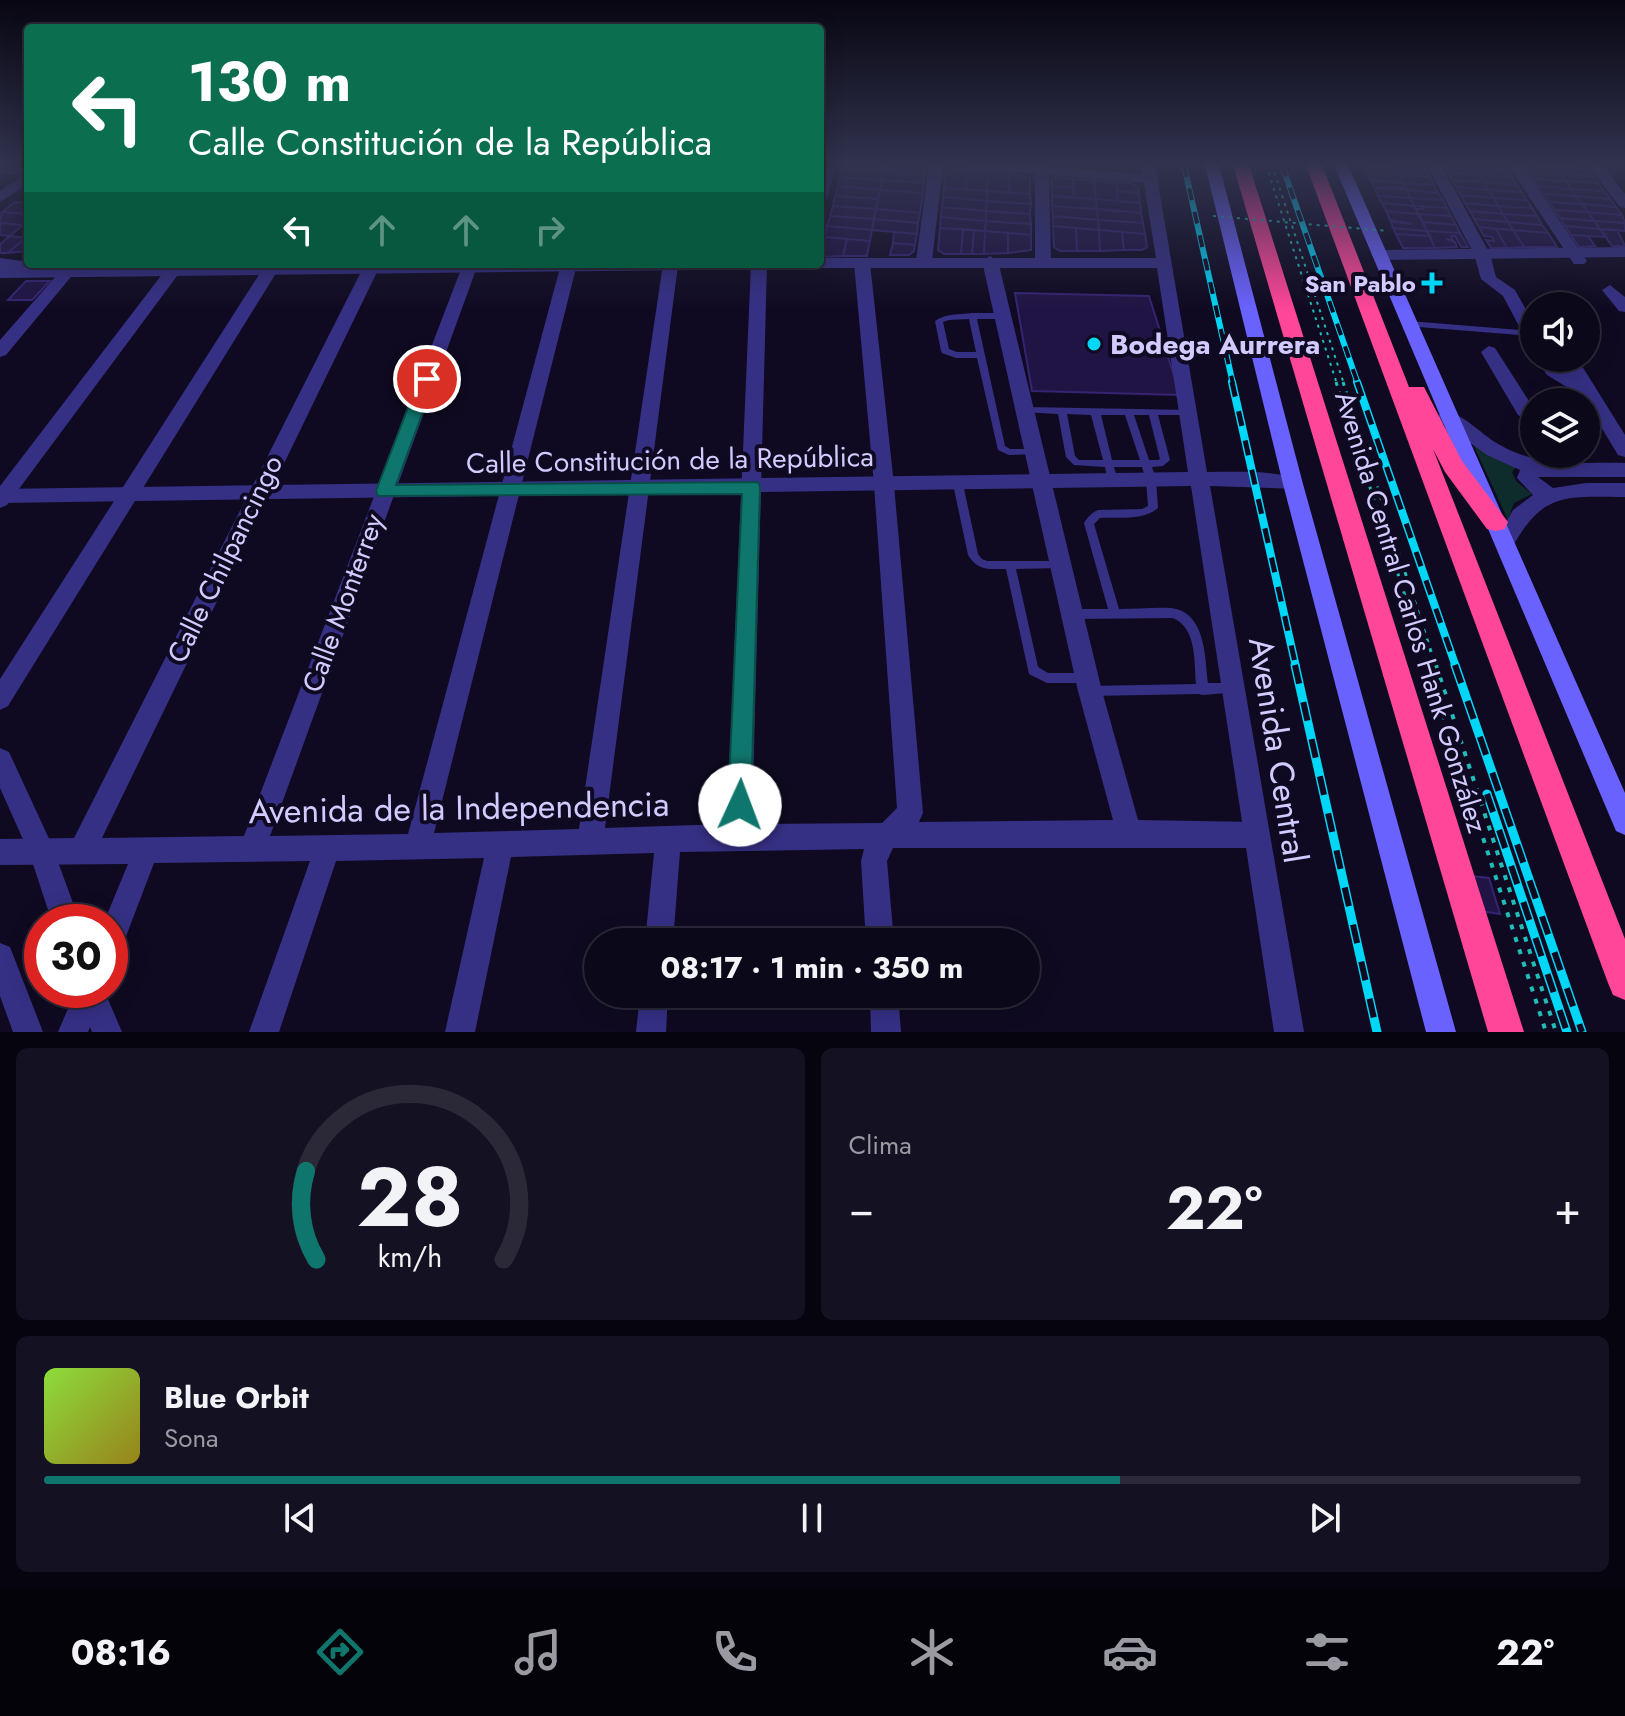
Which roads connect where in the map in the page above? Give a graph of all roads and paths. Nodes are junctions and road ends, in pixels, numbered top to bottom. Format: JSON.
{"nodes":[{"id":1,"x":930,"y":213,"type":"edge"},
{"id":2,"x":1042,"y":213,"type":"edge"},
{"id":3,"x":1156,"y":213,"type":"edge"},
{"id":4,"x":1224,"y":213,"type":"edge"},
{"id":5,"x":1256,"y":213,"type":"edge"},
{"id":6,"x":1284,"y":213,"type":"edge"},
{"id":7,"x":1285,"y":213,"type":"edge"},
{"id":8,"x":1333,"y":213,"type":"edge"},
{"id":9,"x":1361,"y":213,"type":"edge"},
{"id":10,"x":1459,"y":213,"type":"edge"},
{"id":11,"x":1547,"y":213,"type":"edge"},
{"id":12,"x":1213,"y":216,"type":"dead end"},
{"id":13,"x":1392,"y":238,"type":"dead end"},
{"id":14,"x":1625,"y":252,"type":"edge"},
{"id":15,"x":1576,"y":257,"type":"junction"},
{"id":16,"x":1482,"y":258,"type":"junction"},
{"id":17,"x":1380,"y":259,"type":"junction"},
{"id":18,"x":924,"y":261,"type":"junction"},
{"id":19,"x":990,"y":261,"type":"junction"},
{"id":20,"x":1043,"y":261,"type":"junction"},
{"id":21,"x":1625,"y":261,"type":"edge"},
{"id":22,"x":0,"y":263,"type":"edge"},
{"id":23,"x":24,"y":263,"type":"edge"},
{"id":24,"x":824,"y":263,"type":"edge"},
{"id":25,"x":862,"y":263,"type":"junction"},
{"id":26,"x":1164,"y":263,"type":"junction"},
{"id":27,"x":48,"y":268,"type":"edge"},
{"id":28,"x":154,"y":268,"type":"edge"},
{"id":29,"x":175,"y":268,"type":"edge"},
{"id":30,"x":239,"y":268,"type":"edge"},
{"id":31,"x":304,"y":268,"type":"edge"},
{"id":32,"x":371,"y":268,"type":"edge"},
{"id":33,"x":458,"y":268,"type":"edge"},
{"id":34,"x":568,"y":268,"type":"edge"},
{"id":35,"x":678,"y":268,"type":"edge"},
{"id":36,"x":759,"y":268,"type":"edge"},
{"id":37,"x":270,"y":270,"type":"junction"},
{"id":38,"x":67,"y":272,"type":"junction"},
{"id":39,"x":0,"y":273,"type":"edge"},
{"id":40,"x":1520,"y":311,"type":"edge"},
{"id":41,"x":972,"y":316,"type":"junction"},
{"id":42,"x":1003,"y":316,"type":"junction"},
{"id":43,"x":1409,"y":324,"type":"junction"},
{"id":44,"x":1520,"y":329,"type":"edge"},
{"id":45,"x":0,"y":351,"type":"edge"},
{"id":46,"x":1489,"y":352,"type":"dead end"},
{"id":47,"x":979,"y":355,"type":"junction"},
{"id":48,"x":1387,"y":355,"type":"junction"},
{"id":49,"x":1555,"y":372,"type":"edge"},
{"id":50,"x":1582,"y":388,"type":"edge"},
{"id":51,"x":1520,"y":404,"type":"edge"},
{"id":52,"x":1024,"y":410,"type":"junction"},
{"id":53,"x":1600,"y":410,"type":"edge"},
{"id":54,"x":1062,"y":411,"type":"junction"},
{"id":55,"x":1095,"y":411,"type":"junction"},
{"id":56,"x":1152,"y":411,"type":"junction"},
{"id":57,"x":1128,"y":412,"type":"junction"},
{"id":58,"x":1189,"y":412,"type":"junction"},
{"id":59,"x":1447,"y":417,"type":"junction"},
{"id":60,"x":1600,"y":425,"type":"edge"},
{"id":61,"x":1610,"y":426,"type":"junction"},
{"id":62,"x":1625,"y":450,"type":"edge"},
{"id":63,"x":1034,"y":452,"type":"junction"},
{"id":64,"x":1545,"y":469,"type":"junction"},
{"id":65,"x":1625,"y":470,"type":"edge"},
{"id":66,"x":1111,"y":472,"type":"junction"},
{"id":67,"x":1148,"y":472,"type":"junction"},
{"id":68,"x":1199,"y":479,"type":"junction"},
{"id":69,"x":1040,"y":481,"type":"junction"},
{"id":70,"x":958,"y":484,"type":"junction"},
{"id":71,"x":1293,"y":484,"type":"junction"},
{"id":72,"x":884,"y":485,"type":"junction"},
{"id":73,"x":641,"y":487,"type":"junction"},
{"id":74,"x":752,"y":487,"type":"junction"},
{"id":75,"x":513,"y":489,"type":"junction"},
{"id":76,"x":1625,"y":490,"type":"edge"},
{"id":77,"x":384,"y":491,"type":"junction"},
{"id":78,"x":258,"y":493,"type":"junction"},
{"id":79,"x":130,"y":495,"type":"junction"},
{"id":80,"x":1553,"y":496,"type":"junction"},
{"id":81,"x":1,"y":497,"type":"edge"},
{"id":82,"x":1501,"y":532,"type":"junction"},
{"id":83,"x":1060,"y":564,"type":"junction"},
{"id":84,"x":1010,"y":565,"type":"junction"},
{"id":85,"x":1115,"y":613,"type":"junction"},
{"id":86,"x":1072,"y":614,"type":"junction"},
{"id":87,"x":1089,"y":684,"type":"junction"},
{"id":88,"x":1235,"y":688,"type":"junction"},
{"id":89,"x":1203,"y":690,"type":"junction"},
{"id":90,"x":0,"y":699,"type":"edge"},
{"id":91,"x":0,"y":760,"type":"edge"},
{"id":92,"x":1625,"y":822,"type":"edge"},
{"id":93,"x":1129,"y":833,"type":"junction"},
{"id":94,"x":1256,"y":835,"type":"junction"},
{"id":95,"x":888,"y":836,"type":"junction"},
{"id":96,"x":739,"y":837,"type":"junction"},
{"id":97,"x":668,"y":839,"type":"junction"},
{"id":98,"x":590,"y":840,"type":"junction"},
{"id":99,"x":500,"y":845,"type":"junction"},
{"id":100,"x":418,"y":847,"type":"junction"},
{"id":101,"x":327,"y":849,"type":"junction"},
{"id":102,"x":252,"y":850,"type":"junction"},
{"id":103,"x":146,"y":851,"type":"junction"},
{"id":104,"x":0,"y":852,"type":"edge"},
{"id":105,"x":42,"y":852,"type":"junction"},
{"id":106,"x":81,"y":852,"type":"junction"},
{"id":107,"x":60,"y":904,"type":"edge"},
{"id":108,"x":125,"y":904,"type":"edge"},
{"id":109,"x":660,"y":928,"type":"edge"},
{"id":110,"x":879,"y":928,"type":"edge"},
{"id":111,"x":0,"y":957,"type":"edge"},
{"id":112,"x":1625,"y":983,"type":"edge"},
{"id":113,"x":83,"y":1008,"type":"edge"},
{"id":114,"x":97,"y":1008,"type":"edge"},
{"id":115,"x":653,"y":1008,"type":"edge"},
{"id":116,"x":885,"y":1008,"type":"edge"},
{"id":117,"x":28,"y":1032,"type":"edge"},
{"id":118,"x":73,"y":1032,"type":"edge"},
{"id":119,"x":107,"y":1032,"type":"edge"},
{"id":120,"x":264,"y":1032,"type":"edge"},
{"id":121,"x":460,"y":1032,"type":"edge"},
{"id":122,"x":651,"y":1032,"type":"edge"},
{"id":123,"x":886,"y":1032,"type":"edge"},
{"id":124,"x":1289,"y":1032,"type":"edge"},
{"id":125,"x":1441,"y":1032,"type":"edge"},
{"id":126,"x":1506,"y":1032,"type":"edge"},
{"id":127,"x":1546,"y":1032,"type":"edge"},
{"id":128,"x":1556,"y":1032,"type":"edge"}],
"edges":[{"from":1,"to":18,"type":"street"},
{"from":2,"to":20,"type":"street"},
{"from":3,"to":26,"type":"street","name":"Avenida Central"},
{"from":4,"to":71,"type":"main road"},
{"from":5,"to":126,"type":"highway","name":"Avenida Central Carlos Hank González"},
{"from":6,"to":127,"type":"path"},
{"from":7,"to":128,"type":"path"},
{"from":8,"to":48,"type":"highway","name":"Avenida Central Carlos Hank González"},
{"from":9,"to":17,"type":"main road"},
{"from":10,"to":16,"type":"street"},
{"from":11,"to":15,"type":"street"},
{"from":12,"to":13,"type":"path","bridge":true},
{"from":14,"to":15,"type":"street"},
{"from":15,"to":16,"type":"street"},
{"from":15,"to":21,"type":"street"},
{"from":16,"to":17,"type":"street"},
{"from":16,"to":40,"type":"street"},
{"from":17,"to":43,"type":"main road"},
{"from":18,"to":19,"type":"street"},
{"from":18,"to":25,"type":"street"},
{"from":19,"to":20,"type":"street"},
{"from":19,"to":42,"type":"street"},
{"from":20,"to":26,"type":"street"},
{"from":22,"to":23,"type":"street"},
{"from":24,"to":25,"type":"street"},
{"from":25,"to":72,"type":"street"},
{"from":26,"to":58,"type":"street","name":"Avenida Central"},
{"from":27,"to":38,"type":"street"},
{"from":28,"to":38,"type":"street"},
{"from":29,"to":81,"type":"street"},
{"from":30,"to":37,"type":"street"},
{"from":31,"to":37,"type":"street"},
{"from":32,"to":78,"type":"street","name":"Calle Chilpancingo"},
{"from":33,"to":77,"type":"street","name":"Calle Monterrey"},
{"from":34,"to":75,"type":"street"},
{"from":35,"to":73,"type":"street"},
{"from":36,"to":74,"type":"street"},
{"from":37,"to":79,"type":"street"},
{"from":38,"to":39,"type":"street"},
{"from":38,"to":45,"type":"street"},
{"from":41,"to":42,"type":"lane"},
{"from":41,"to":47,"type":"lane"},
{"from":41,"to":47,"type":"lane"},
{"from":42,"to":52,"type":"street"},
{"from":43,"to":44,"type":"lane"},
{"from":43,"to":59,"type":"main road"},
{"from":46,"to":51,"type":"street"},
{"from":47,"to":63,"type":"lane"},
{"from":48,"to":82,"type":"highway"},
{"from":48,"to":112,"type":"highway","name":"Avenida Central Carlos Hank González"},
{"from":49,"to":50,"type":"street"},
{"from":52,"to":54,"type":"lane"},
{"from":52,"to":63,"type":"street"},
{"from":53,"to":61,"type":"street"},
{"from":54,"to":55,"type":"lane"},
{"from":54,"to":66,"type":"lane"},
{"from":55,"to":57,"type":"lane"},
{"from":55,"to":66,"type":"lane"},
{"from":56,"to":57,"type":"lane"},
{"from":56,"to":58,"type":"lane"},
{"from":56,"to":67,"type":"lane"},
{"from":57,"to":67,"type":"lane"},
{"from":58,"to":68,"type":"street","name":"Avenida Central"},
{"from":59,"to":64,"type":"street"},
{"from":59,"to":82,"type":"main road"},
{"from":60,"to":61,"type":"street"},
{"from":61,"to":62,"type":"street"},
{"from":63,"to":69,"type":"street"},
{"from":64,"to":65,"type":"street"},
{"from":64,"to":80,"type":"street"},
{"from":66,"to":67,"type":"street","name":"Calle Constitución de la República"},
{"from":66,"to":69,"type":"street","name":"Calle Constitución de la República"},
{"from":67,"to":68,"type":"street","name":"Calle Constitución de la República"},
{"from":67,"to":85,"type":"lane"},
{"from":68,"to":71,"type":"street","name":"Calle Constitución de la República"},
{"from":68,"to":88,"type":"street","name":"Avenida Central"},
{"from":69,"to":70,"type":"street","name":"Calle Constitución de la República"},
{"from":69,"to":83,"type":"street"},
{"from":70,"to":72,"type":"street","name":"Calle Constitución de la República"},
{"from":70,"to":84,"type":"lane"},
{"from":71,"to":125,"type":"main road"},
{"from":72,"to":74,"type":"street","name":"Calle Constitución de la República"},
{"from":72,"to":95,"type":"street"},
{"from":73,"to":74,"type":"street","name":"Calle Constitución de la República"},
{"from":73,"to":75,"type":"street","name":"Calle Constitución de la República"},
{"from":73,"to":98,"type":"street"},
{"from":74,"to":96,"type":"street"},
{"from":75,"to":77,"type":"street","name":"Calle Constitución de la República"},
{"from":75,"to":100,"type":"street"},
{"from":76,"to":80,"type":"street"},
{"from":77,"to":78,"type":"street","name":"Calle Constitución de la República"},
{"from":77,"to":102,"type":"street","name":"Calle Monterrey"},
{"from":78,"to":79,"type":"street","name":"Calle Constitución de la República"},
{"from":78,"to":106,"type":"street","name":"Calle Chilpancingo"},
{"from":79,"to":81,"type":"street","name":"Calle Constitución de la República"},
{"from":79,"to":90,"type":"street"},
{"from":80,"to":82,"type":"street"},
{"from":82,"to":92,"type":"main road"},
{"from":83,"to":84,"type":"lane"},
{"from":83,"to":86,"type":"street"},
{"from":84,"to":87,"type":"lane"},
{"from":85,"to":86,"type":"lane"},
{"from":85,"to":89,"type":"lane"},
{"from":86,"to":87,"type":"street"},
{"from":87,"to":89,"type":"lane"},
{"from":87,"to":93,"type":"street"},
{"from":88,"to":89,"type":"lane"},
{"from":88,"to":94,"type":"street","name":"Avenida Central"},
{"from":91,"to":105,"type":"street"},
{"from":93,"to":94,"type":"street","name":"Avenida de la Independencia"},
{"from":93,"to":95,"type":"street","name":"Avenida de la Independencia"},
{"from":94,"to":124,"type":"street","name":"Avenida Central"},
{"from":95,"to":96,"type":"street","name":"Avenida de la Independencia"},
{"from":95,"to":110,"type":"street"},
{"from":96,"to":97,"type":"street","name":"Avenida de la Independencia"},
{"from":97,"to":98,"type":"street","name":"Avenida de la Independencia"},
{"from":97,"to":109,"type":"street"},
{"from":98,"to":99,"type":"street","name":"Avenida de la Independencia"},
{"from":99,"to":100,"type":"street","name":"Avenida de la Independencia"},
{"from":99,"to":121,"type":"street"},
{"from":100,"to":101,"type":"street","name":"Avenida de la Independencia"},
{"from":101,"to":102,"type":"street","name":"Avenida de la Independencia"},
{"from":101,"to":120,"type":"street"},
{"from":102,"to":103,"type":"street","name":"Avenida de la Independencia"},
{"from":103,"to":106,"type":"street","name":"Avenida de la Independencia"},
{"from":103,"to":108,"type":"street"},
{"from":104,"to":105,"type":"street","name":"Avenida de la Independencia"},
{"from":105,"to":106,"type":"street","name":"Avenida de la Independencia"},
{"from":105,"to":107,"type":"street"},
{"from":111,"to":117,"type":"street"},
{"from":113,"to":118,"type":"street"},
{"from":114,"to":119,"type":"street"},
{"from":115,"to":122,"type":"street"},
{"from":116,"to":123,"type":"street"}]}
